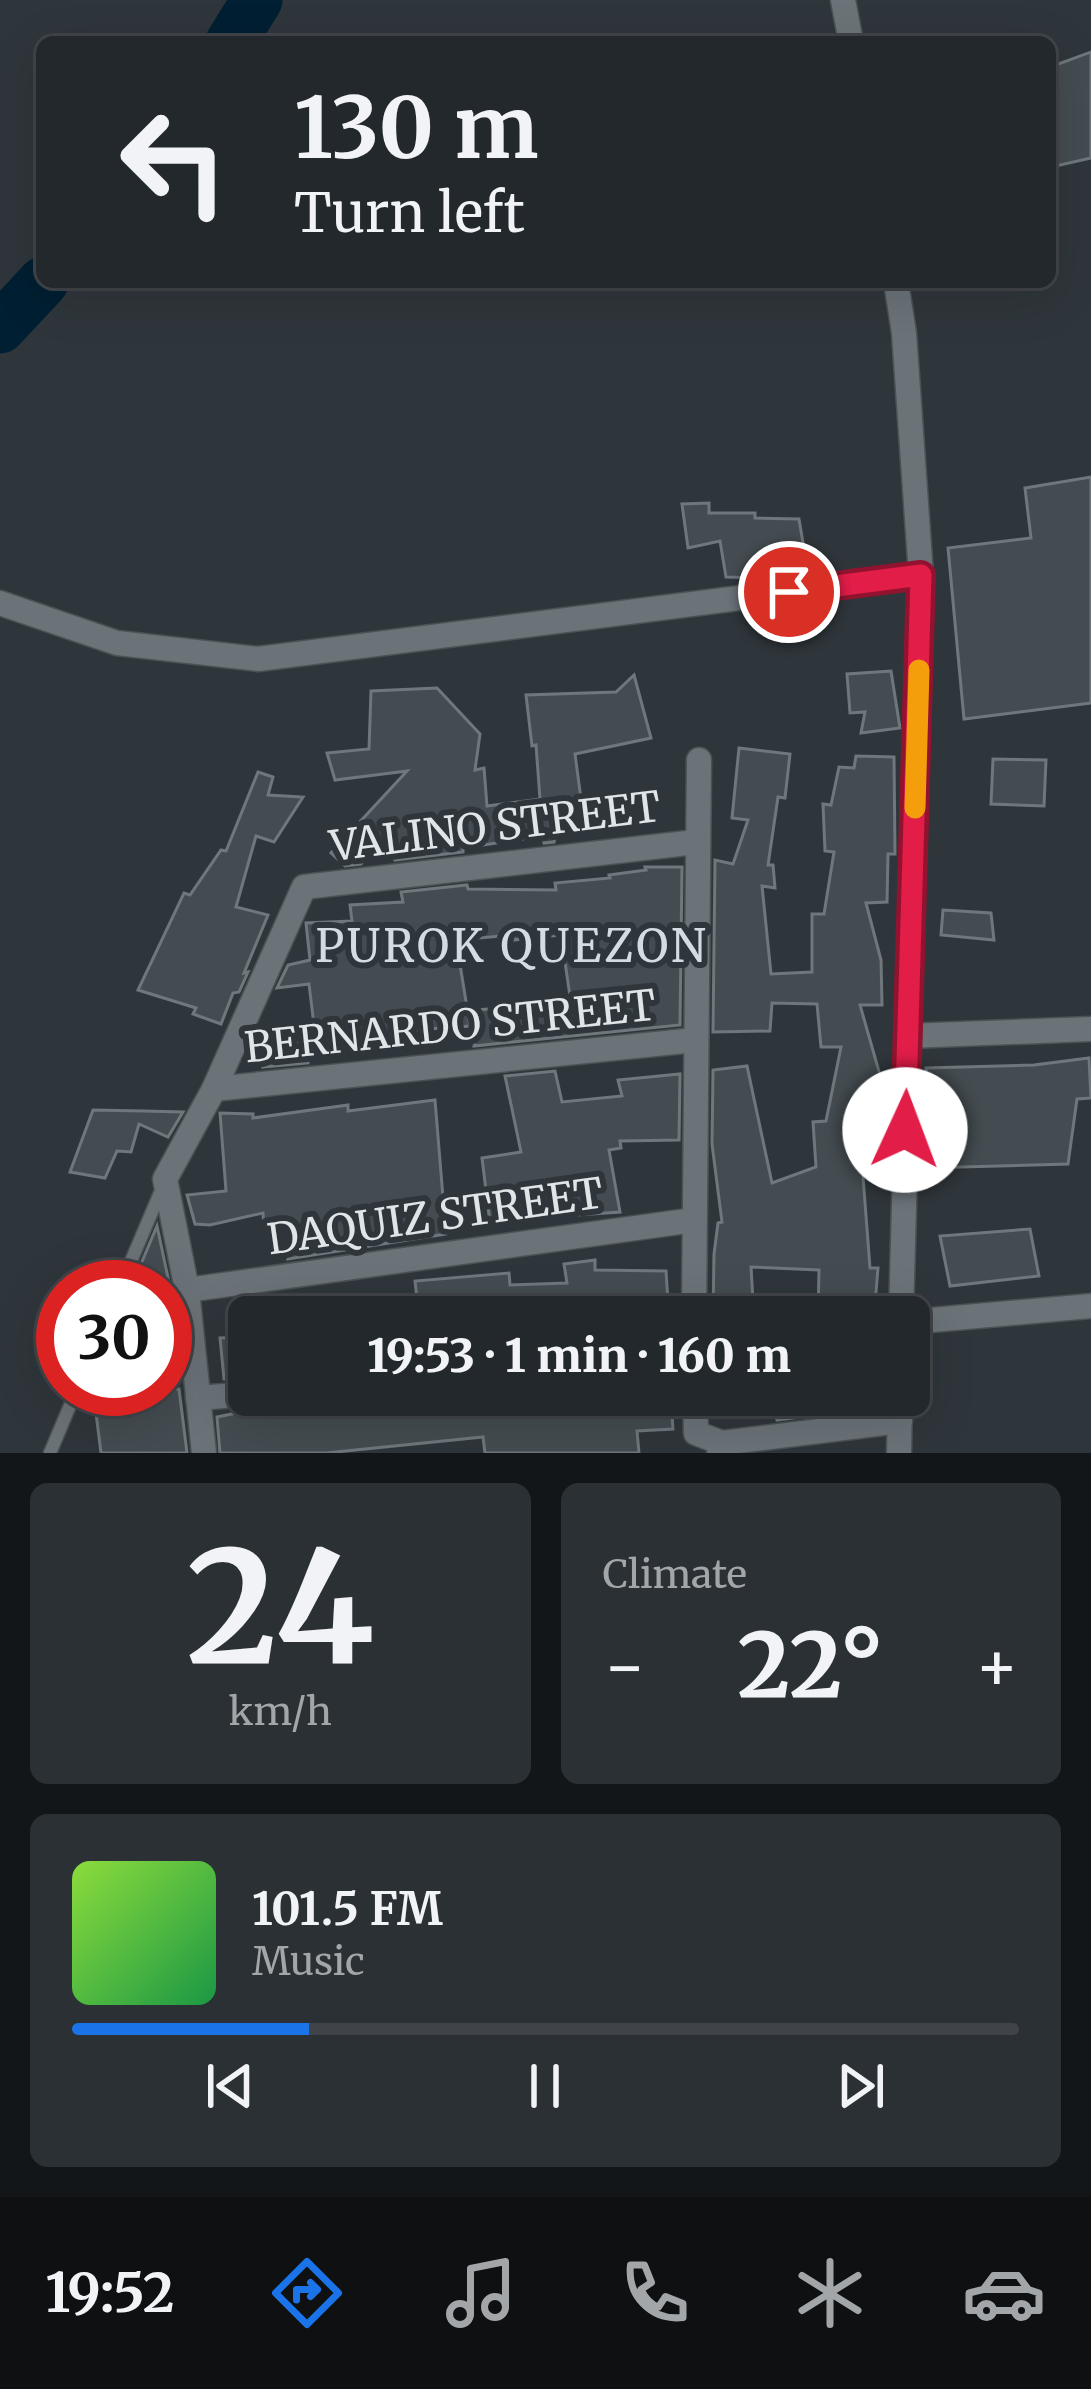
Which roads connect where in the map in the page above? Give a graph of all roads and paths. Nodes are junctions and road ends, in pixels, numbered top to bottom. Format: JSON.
{"nodes":[{"id":1,"x":843,"y":0,"type":"edge"},
{"id":2,"x":850,"y":36,"type":"edge"},
{"id":3,"x":897,"y":288,"type":"edge"},
{"id":4,"x":921,"y":575,"type":"junction"},
{"id":5,"x":0,"y":603,"type":"edge"},
{"id":6,"x":699,"y":760,"type":"dead end"},
{"id":7,"x":696,"y":842,"type":"junction"},
{"id":8,"x":1091,"y":1029,"type":"edge"},
{"id":9,"x":908,"y":1036,"type":"junction"},
{"id":10,"x":695,"y":1040,"type":"junction"},
{"id":11,"x":214,"y":1089,"type":"junction"},
{"id":12,"x":165,"y":1179,"type":"junction"},
{"id":13,"x":694,"y":1220,"type":"junction"},
{"id":14,"x":131,"y":1260,"type":"edge"},
{"id":15,"x":181,"y":1260,"type":"edge"},
{"id":16,"x":192,"y":1289,"type":"edge"},
{"id":17,"x":694,"y":1296,"type":"edge"},
{"id":18,"x":902,"y":1296,"type":"edge"},
{"id":19,"x":1091,"y":1306,"type":"edge"},
{"id":20,"x":930,"y":1320,"type":"edge"},
{"id":21,"x":192,"y":1339,"type":"edge"},
{"id":22,"x":228,"y":1396,"type":"edge"},
{"id":23,"x":198,"y":1398,"type":"junction"},
{"id":24,"x":66,"y":1416,"type":"edge"},
{"id":25,"x":696,"y":1416,"type":"edge"},
{"id":26,"x":899,"y":1416,"type":"edge"},
{"id":27,"x":899,"y":1421,"type":"junction"},
{"id":28,"x":721,"y":1448,"type":"edge"},
{"id":29,"x":50,"y":1453,"type":"edge"},
{"id":30,"x":204,"y":1453,"type":"edge"},
{"id":31,"x":899,"y":1453,"type":"edge"}],
"edges":[{"from":1,"to":2,"type":"street"},
{"from":3,"to":4,"type":"street"},
{"from":4,"to":5,"type":"street"},
{"from":4,"to":9,"type":"street"},
{"from":6,"to":7,"type":"street"},
{"from":7,"to":10,"type":"street"},
{"from":7,"to":11,"type":"street","name":"VALINO STREET"},
{"from":8,"to":9,"type":"street"},
{"from":9,"to":18,"type":"street"},
{"from":10,"to":11,"type":"street","name":"BERNARDO STREET"},
{"from":10,"to":13,"type":"street"},
{"from":11,"to":12,"type":"street"},
{"from":12,"to":14,"type":"lane"},
{"from":12,"to":15,"type":"street"},
{"from":13,"to":16,"type":"street","name":"DAQUIZ STREET"},
{"from":13,"to":17,"type":"street"},
{"from":19,"to":20,"type":"street"},
{"from":21,"to":23,"type":"street"},
{"from":22,"to":23,"type":"street"},
{"from":23,"to":30,"type":"street"},
{"from":24,"to":29,"type":"lane"},
{"from":25,"to":28,"type":"street"},
{"from":26,"to":27,"type":"street"},
{"from":27,"to":28,"type":"street"},
{"from":27,"to":31,"type":"street"}]}
